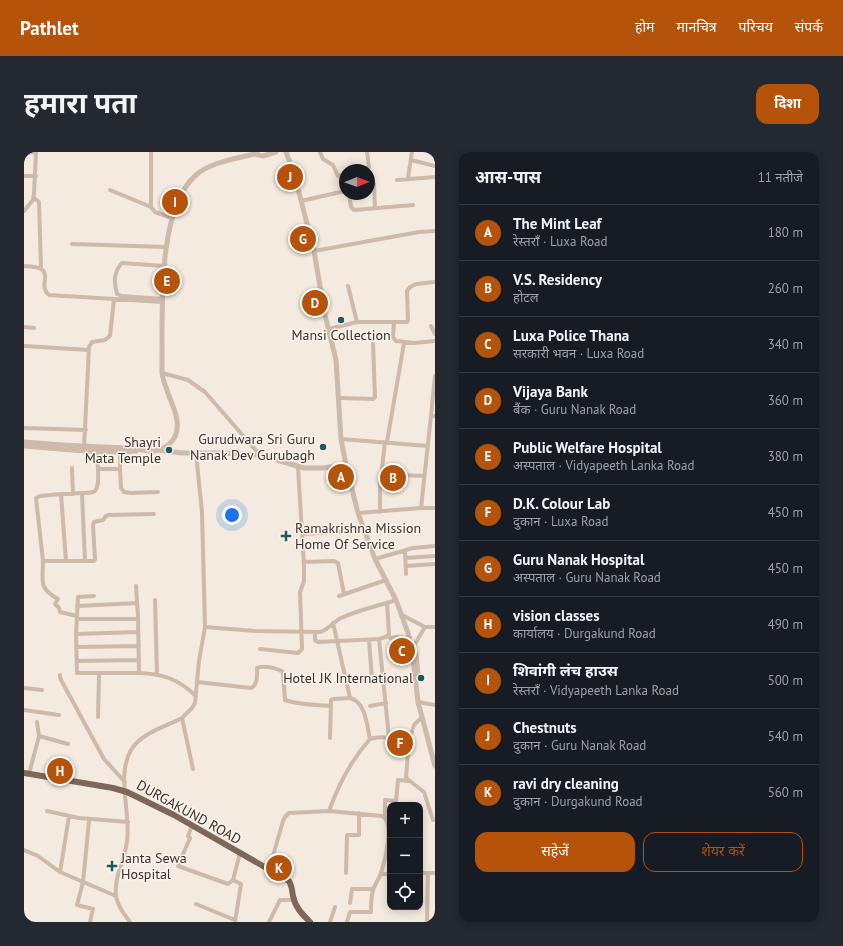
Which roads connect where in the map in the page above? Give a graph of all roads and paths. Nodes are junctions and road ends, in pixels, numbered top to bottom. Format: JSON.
{"nodes":[{"id":1,"x":24,"y":152,"type":"edge"},
{"id":2,"x":36,"y":152,"type":"edge"},
{"id":3,"x":151,"y":152,"type":"edge"},
{"id":4,"x":276,"y":152,"type":"edge"},
{"id":5,"x":286,"y":152,"type":"edge"},
{"id":6,"x":291,"y":152,"type":"edge"},
{"id":7,"x":320,"y":152,"type":"edge"},
{"id":8,"x":367,"y":152,"type":"edge"},
{"id":9,"x":412,"y":152,"type":"edge"},
{"id":10,"x":254,"y":153,"type":"edge"},
{"id":11,"x":411,"y":160,"type":"junction"},
{"id":12,"x":291,"y":162,"type":"junction"},
{"id":13,"x":369,"y":164,"type":"edge"},
{"id":14,"x":435,"y":166,"type":"edge"},
{"id":15,"x":24,"y":176,"type":"edge"},
{"id":16,"x":36,"y":176,"type":"junction"},
{"id":17,"x":339,"y":176,"type":"edge"},
{"id":18,"x":435,"y":177,"type":"edge"},
{"id":19,"x":408,"y":178,"type":"junction"},
{"id":20,"x":397,"y":180,"type":"dead end"},
{"id":21,"x":110,"y":190,"type":"dead end"},
{"id":22,"x":339,"y":192,"type":"edge"},
{"id":23,"x":34,"y":197,"type":"junction"},
{"id":24,"x":350,"y":200,"type":"edge"},
{"id":25,"x":375,"y":200,"type":"edge"},
{"id":26,"x":300,"y":201,"type":"junction"},
{"id":27,"x":413,"y":205,"type":"dead end"},
{"id":28,"x":151,"y":207,"type":"junction"},
{"id":29,"x":375,"y":208,"type":"junction"},
{"id":30,"x":24,"y":211,"type":"edge"},
{"id":31,"x":172,"y":218,"type":"junction"},
{"id":32,"x":435,"y":231,"type":"edge"},
{"id":33,"x":72,"y":244,"type":"dead end"},
{"id":34,"x":166,"y":248,"type":"junction"},
{"id":35,"x":314,"y":251,"type":"junction"},
{"id":36,"x":24,"y":266,"type":"edge"},
{"id":37,"x":164,"y":266,"type":"junction"},
{"id":38,"x":41,"y":268,"type":"junction"},
{"id":39,"x":435,"y":282,"type":"edge"},
{"id":40,"x":348,"y":286,"type":"dead end"},
{"id":41,"x":114,"y":299,"type":"junction"},
{"id":42,"x":163,"y":300,"type":"junction"},
{"id":43,"x":357,"y":322,"type":"junction"},
{"id":44,"x":394,"y":322,"type":"junction"},
{"id":45,"x":431,"y":326,"type":"dead end"},
{"id":46,"x":24,"y":327,"type":"edge"},
{"id":47,"x":34,"y":328,"type":"dead end"},
{"id":48,"x":328,"y":329,"type":"junction"},
{"id":49,"x":435,"y":334,"type":"edge"},
{"id":50,"x":435,"y":341,"type":"edge"},
{"id":51,"x":404,"y":343,"type":"junction"},
{"id":52,"x":373,"y":344,"type":"dead end"},
{"id":53,"x":24,"y":346,"type":"edge"},
{"id":54,"x":89,"y":350,"type":"junction"},
{"id":55,"x":162,"y":373,"type":"junction"},
{"id":56,"x":435,"y":376,"type":"edge"},
{"id":57,"x":339,"y":398,"type":"junction"},
{"id":58,"x":433,"y":416,"type":"edge"},
{"id":59,"x":24,"y":428,"type":"edge"},
{"id":60,"x":86,"y":430,"type":"junction"},
{"id":61,"x":341,"y":439,"type":"junction"},
{"id":62,"x":24,"y":442,"type":"edge"},
{"id":63,"x":386,"y":442,"type":"junction"},
{"id":64,"x":24,"y":446,"type":"edge"},
{"id":65,"x":428,"y":446,"type":"junction"},
{"id":66,"x":84,"y":449,"type":"junction"},
{"id":67,"x":140,"y":450,"type":"junction"},
{"id":68,"x":157,"y":450,"type":"junction"},
{"id":69,"x":97,"y":452,"type":"junction"},
{"id":70,"x":120,"y":452,"type":"junction"},
{"id":71,"x":196,"y":454,"type":"junction"},
{"id":72,"x":260,"y":455,"type":"junction"},
{"id":73,"x":346,"y":465,"type":"junction"},
{"id":74,"x":298,"y":467,"type":"junction"},
{"id":75,"x":72,"y":468,"type":"dead end"},
{"id":76,"x":98,"y":469,"type":"junction"},
{"id":77,"x":120,"y":469,"type":"junction"},
{"id":78,"x":381,"y":474,"type":"junction"},
{"id":79,"x":424,"y":476,"type":"junction"},
{"id":80,"x":158,"y":492,"type":"dead end"},
{"id":81,"x":82,"y":493,"type":"junction"},
{"id":82,"x":61,"y":494,"type":"junction"},
{"id":83,"x":73,"y":494,"type":"junction"},
{"id":84,"x":420,"y":508,"type":"junction"},
{"id":85,"x":435,"y":508,"type":"edge"},
{"id":86,"x":380,"y":512,"type":"junction"},
{"id":87,"x":358,"y":513,"type":"junction"},
{"id":88,"x":154,"y":514,"type":"dead end"},
{"id":89,"x":353,"y":531,"type":"dead end"},
{"id":90,"x":303,"y":534,"type":"junction"},
{"id":91,"x":435,"y":546,"type":"edge"},
{"id":92,"x":405,"y":550,"type":"junction"},
{"id":93,"x":435,"y":556,"type":"edge"},
{"id":94,"x":406,"y":558,"type":"junction"},
{"id":95,"x":375,"y":559,"type":"junction"},
{"id":96,"x":43,"y":561,"type":"junction"},
{"id":97,"x":66,"y":561,"type":"junction"},
{"id":98,"x":85,"y":561,"type":"junction"},
{"id":99,"x":304,"y":562,"type":"junction"},
{"id":100,"x":435,"y":564,"type":"edge"},
{"id":101,"x":406,"y":566,"type":"junction"},
{"id":102,"x":406,"y":574,"type":"dead end"},
{"id":103,"x":386,"y":580,"type":"junction"},
{"id":104,"x":136,"y":586,"type":"dead end"},
{"id":105,"x":344,"y":594,"type":"junction"},
{"id":106,"x":94,"y":596,"type":"dead end"},
{"id":107,"x":339,"y":596,"type":"dead end"},
{"id":108,"x":156,"y":600,"type":"dead end"},
{"id":109,"x":396,"y":600,"type":"junction"},
{"id":110,"x":137,"y":604,"type":"junction"},
{"id":111,"x":387,"y":604,"type":"junction"},
{"id":112,"x":77,"y":606,"type":"junction"},
{"id":113,"x":402,"y":615,"type":"junction"},
{"id":114,"x":77,"y":618,"type":"junction"},
{"id":115,"x":138,"y":619,"type":"junction"},
{"id":116,"x":333,"y":623,"type":"junction"},
{"id":117,"x":205,"y":627,"type":"junction"},
{"id":118,"x":425,"y":627,"type":"junction"},
{"id":119,"x":435,"y":627,"type":"edge"},
{"id":120,"x":138,"y":632,"type":"junction"},
{"id":121,"x":300,"y":632,"type":"junction"},
{"id":122,"x":315,"y":632,"type":"junction"},
{"id":123,"x":76,"y":634,"type":"junction"},
{"id":124,"x":390,"y":638,"type":"dead end"},
{"id":125,"x":410,"y":638,"type":"junction"},
{"id":126,"x":379,"y":639,"type":"junction"},
{"id":127,"x":368,"y":640,"type":"junction"},
{"id":128,"x":337,"y":641,"type":"junction"},
{"id":129,"x":139,"y":646,"type":"junction"},
{"id":130,"x":77,"y":648,"type":"junction"},
{"id":131,"x":260,"y":649,"type":"dead end"},
{"id":132,"x":412,"y":649,"type":"junction"},
{"id":133,"x":139,"y":660,"type":"junction"},
{"id":134,"x":78,"y":661,"type":"junction"},
{"id":135,"x":139,"y":673,"type":"junction"},
{"id":136,"x":99,"y":674,"type":"junction"},
{"id":137,"x":157,"y":674,"type":"junction"},
{"id":138,"x":60,"y":675,"type":"dead end"},
{"id":139,"x":383,"y":678,"type":"junction"},
{"id":140,"x":372,"y":680,"type":"junction"},
{"id":141,"x":197,"y":682,"type":"junction"},
{"id":142,"x":359,"y":682,"type":"dead end"},
{"id":143,"x":24,"y":688,"type":"edge"},
{"id":144,"x":42,"y":690,"type":"dead end"},
{"id":145,"x":196,"y":696,"type":"junction"},
{"id":146,"x":350,"y":698,"type":"junction"},
{"id":147,"x":419,"y":702,"type":"junction"},
{"id":148,"x":386,"y":703,"type":"junction"},
{"id":149,"x":435,"y":705,"type":"edge"},
{"id":150,"x":331,"y":706,"type":"junction"},
{"id":151,"x":370,"y":706,"type":"dead end"},
{"id":152,"x":24,"y":710,"type":"edge"},
{"id":153,"x":24,"y":714,"type":"edge"},
{"id":154,"x":59,"y":715,"type":"dead end"},
{"id":155,"x":98,"y":717,"type":"dead end"},
{"id":156,"x":182,"y":718,"type":"junction"},
{"id":157,"x":421,"y":718,"type":"junction"},
{"id":158,"x":37,"y":722,"type":"dead end"},
{"id":159,"x":39,"y":736,"type":"junction"},
{"id":160,"x":330,"y":738,"type":"dead end"},
{"id":161,"x":389,"y":738,"type":"junction"},
{"id":162,"x":370,"y":739,"type":"junction"},
{"id":163,"x":409,"y":741,"type":"junction"},
{"id":164,"x":68,"y":744,"type":"dead end"},
{"id":165,"x":435,"y":757,"type":"edge"},
{"id":166,"x":435,"y":766,"type":"edge"},
{"id":167,"x":193,"y":769,"type":"dead end"},
{"id":168,"x":26,"y":774,"type":"edge"},
{"id":169,"x":408,"y":781,"type":"junction"},
{"id":170,"x":125,"y":782,"type":"junction"},
{"id":171,"x":126,"y":791,"type":"junction"},
{"id":172,"x":47,"y":811,"type":"dead end"},
{"id":173,"x":329,"y":811,"type":"junction"},
{"id":174,"x":359,"y":814,"type":"junction"},
{"id":175,"x":69,"y":816,"type":"junction"},
{"id":176,"x":385,"y":818,"type":"junction"},
{"id":177,"x":433,"y":820,"type":"dead end"},
{"id":178,"x":89,"y":822,"type":"dead end"},
{"id":179,"x":128,"y":822,"type":"junction"},
{"id":180,"x":192,"y":826,"type":"junction"},
{"id":181,"x":24,"y":850,"type":"edge"},
{"id":182,"x":240,"y":853,"type":"junction"},
{"id":183,"x":269,"y":870,"type":"junction"},
{"id":184,"x":60,"y":872,"type":"junction"},
{"id":185,"x":346,"y":873,"type":"dead end"},
{"id":186,"x":423,"y":873,"type":"edge"},
{"id":187,"x":428,"y":873,"type":"junction"},
{"id":188,"x":435,"y":873,"type":"edge"},
{"id":189,"x":381,"y":874,"type":"junction"},
{"id":190,"x":387,"y":874,"type":"edge"},
{"id":191,"x":233,"y":880,"type":"junction"},
{"id":192,"x":83,"y":882,"type":"junction"},
{"id":193,"x":373,"y":890,"type":"junction"},
{"id":194,"x":116,"y":896,"type":"junction"},
{"id":195,"x":294,"y":900,"type":"junction"},
{"id":196,"x":350,"y":903,"type":"dead end"},
{"id":197,"x":196,"y":904,"type":"dead end"},
{"id":198,"x":335,"y":907,"type":"dead end"},
{"id":199,"x":235,"y":921,"type":"edge"},
{"id":200,"x":90,"y":922,"type":"edge"},
{"id":201,"x":130,"y":922,"type":"edge"},
{"id":202,"x":269,"y":922,"type":"edge"},
{"id":203,"x":310,"y":922,"type":"edge"},
{"id":204,"x":330,"y":922,"type":"edge"},
{"id":205,"x":347,"y":922,"type":"edge"},
{"id":206,"x":426,"y":922,"type":"edge"}],
"edges":[{"from":1,"to":2,"type":"street"},
{"from":2,"to":16,"type":"street"},
{"from":3,"to":28,"type":"street"},
{"from":4,"to":10,"type":"street"},
{"from":5,"to":12,"type":"street"},
{"from":6,"to":12,"type":"street"},
{"from":7,"to":17,"type":"street"},
{"from":8,"to":13,"type":"street"},
{"from":9,"to":11,"type":"street"},
{"from":10,"to":31,"type":"street"},
{"from":11,"to":14,"type":"street"},
{"from":11,"to":19,"type":"street"},
{"from":12,"to":26,"type":"street"},
{"from":15,"to":16,"type":"street"},
{"from":16,"to":23,"type":"street"},
{"from":18,"to":19,"type":"street"},
{"from":19,"to":20,"type":"street"},
{"from":21,"to":28,"type":"street"},
{"from":22,"to":26,"type":"street"},
{"from":23,"to":30,"type":"street"},
{"from":23,"to":38,"type":"street"},
{"from":24,"to":29,"type":"street"},
{"from":25,"to":29,"type":"street"},
{"from":26,"to":35,"type":"street"},
{"from":27,"to":29,"type":"street"},
{"from":28,"to":31,"type":"street"},
{"from":31,"to":34,"type":"street"},
{"from":32,"to":35,"type":"street"},
{"from":33,"to":34,"type":"street"},
{"from":34,"to":37,"type":"street"},
{"from":35,"to":48,"type":"street"},
{"from":36,"to":38,"type":"street"},
{"from":37,"to":42,"type":"street"},
{"from":37,"to":42,"type":"street"},
{"from":38,"to":41,"type":"street"},
{"from":39,"to":44,"type":"street"},
{"from":40,"to":43,"type":"street"},
{"from":41,"to":42,"type":"street"},
{"from":41,"to":54,"type":"street"},
{"from":42,"to":55,"type":"street"},
{"from":43,"to":44,"type":"street"},
{"from":43,"to":48,"type":"street"},
{"from":44,"to":51,"type":"street"},
{"from":45,"to":49,"type":"street"},
{"from":46,"to":47,"type":"street"},
{"from":48,"to":57,"type":"street"},
{"from":50,"to":51,"type":"street"},
{"from":51,"to":63,"type":"street"},
{"from":52,"to":57,"type":"street"},
{"from":53,"to":54,"type":"street"},
{"from":54,"to":60,"type":"street"},
{"from":55,"to":68,"type":"street"},
{"from":55,"to":72,"type":"street"},
{"from":56,"to":58,"type":"street"},
{"from":57,"to":61,"type":"street"},
{"from":58,"to":65,"type":"street"},
{"from":59,"to":60,"type":"street"},
{"from":60,"to":66,"type":"street"},
{"from":61,"to":63,"type":"street"},
{"from":61,"to":73,"type":"street"},
{"from":62,"to":66,"type":"street"},
{"from":63,"to":65,"type":"street"},
{"from":63,"to":78,"type":"street"},
{"from":64,"to":66,"type":"street"},
{"from":65,"to":79,"type":"street"},
{"from":66,"to":67,"type":"street"},
{"from":66,"to":69,"type":"street"},
{"from":67,"to":68,"type":"street"},
{"from":67,"to":70,"type":"street"},
{"from":68,"to":71,"type":"street"},
{"from":69,"to":70,"type":"street"},
{"from":69,"to":76,"type":"street"},
{"from":70,"to":77,"type":"street"},
{"from":71,"to":72,"type":"street"},
{"from":71,"to":117,"type":"street"},
{"from":72,"to":74,"type":"street"},
{"from":73,"to":74,"type":"street"},
{"from":73,"to":87,"type":"street"},
{"from":74,"to":90,"type":"street"},
{"from":75,"to":83,"type":"street"},
{"from":76,"to":77,"type":"street"},
{"from":76,"to":81,"type":"street"},
{"from":77,"to":80,"type":"street"},
{"from":78,"to":79,"type":"street"},
{"from":78,"to":86,"type":"street"},
{"from":79,"to":84,"type":"street"},
{"from":81,"to":83,"type":"street"},
{"from":81,"to":98,"type":"street"},
{"from":82,"to":83,"type":"street"},
{"from":82,"to":96,"type":"street"},
{"from":82,"to":97,"type":"street"},
{"from":84,"to":85,"type":"street"},
{"from":84,"to":86,"type":"street"},
{"from":86,"to":87,"type":"street"},
{"from":87,"to":95,"type":"street"},
{"from":88,"to":98,"type":"street"},
{"from":89,"to":90,"type":"street"},
{"from":90,"to":99,"type":"street"},
{"from":91,"to":92,"type":"street"},
{"from":92,"to":94,"type":"street"},
{"from":92,"to":95,"type":"street"},
{"from":93,"to":94,"type":"street"},
{"from":94,"to":101,"type":"street"},
{"from":95,"to":103,"type":"street"},
{"from":96,"to":97,"type":"street"},
{"from":96,"to":114,"type":"street"},
{"from":97,"to":98,"type":"street"},
{"from":99,"to":105,"type":"street"},
{"from":99,"to":121,"type":"street"},
{"from":100,"to":101,"type":"street"},
{"from":101,"to":102,"type":"street"},
{"from":103,"to":105,"type":"street"},
{"from":103,"to":109,"type":"street"},
{"from":104,"to":110,"type":"street"},
{"from":105,"to":107,"type":"street"},
{"from":106,"to":112,"type":"street"},
{"from":108,"to":137,"type":"street"},
{"from":109,"to":111,"type":"street"},
{"from":109,"to":113,"type":"street"},
{"from":110,"to":112,"type":"street"},
{"from":110,"to":115,"type":"street"},
{"from":111,"to":116,"type":"street"},
{"from":111,"to":126,"type":"street"},
{"from":112,"to":114,"type":"street"},
{"from":113,"to":118,"type":"street"},
{"from":113,"to":125,"type":"street"},
{"from":114,"to":115,"type":"street"},
{"from":114,"to":123,"type":"street"},
{"from":115,"to":120,"type":"street"},
{"from":116,"to":122,"type":"street"},
{"from":116,"to":128,"type":"street"},
{"from":117,"to":121,"type":"street"},
{"from":117,"to":141,"type":"street"},
{"from":118,"to":119,"type":"street"},
{"from":118,"to":132,"type":"street"},
{"from":120,"to":123,"type":"street"},
{"from":120,"to":129,"type":"street"},
{"from":121,"to":122,"type":"street"},
{"from":121,"to":131,"type":"street"},
{"from":122,"to":128,"type":"street"},
{"from":123,"to":130,"type":"street"},
{"from":124,"to":125,"type":"street"},
{"from":125,"to":132,"type":"street"},
{"from":126,"to":127,"type":"street"},
{"from":126,"to":139,"type":"street"},
{"from":127,"to":128,"type":"street"},
{"from":127,"to":140,"type":"street"},
{"from":128,"to":146,"type":"street"},
{"from":129,"to":130,"type":"street"},
{"from":129,"to":133,"type":"street"},
{"from":130,"to":134,"type":"street"},
{"from":132,"to":147,"type":"street"},
{"from":133,"to":134,"type":"street"},
{"from":133,"to":135,"type":"street"},
{"from":134,"to":136,"type":"street"},
{"from":135,"to":136,"type":"street"},
{"from":135,"to":137,"type":"street"},
{"from":136,"to":155,"type":"street"},
{"from":137,"to":145,"type":"street"},
{"from":138,"to":170,"type":"street"},
{"from":139,"to":140,"type":"street"},
{"from":139,"to":148,"type":"street"},
{"from":140,"to":142,"type":"street"},
{"from":141,"to":145,"type":"street"},
{"from":141,"to":150,"type":"street"},
{"from":143,"to":144,"type":"street"},
{"from":145,"to":156,"type":"street"},
{"from":146,"to":150,"type":"street"},
{"from":146,"to":162,"type":"street"},
{"from":147,"to":149,"type":"street"},
{"from":147,"to":157,"type":"street"},
{"from":147,"to":165,"type":"street"},
{"from":148,"to":151,"type":"street"},
{"from":148,"to":161,"type":"street"},
{"from":150,"to":160,"type":"street"},
{"from":152,"to":153,"type":"street"},
{"from":152,"to":154,"type":"street"},
{"from":156,"to":167,"type":"street"},
{"from":156,"to":170,"type":"street"},
{"from":157,"to":163,"type":"street"},
{"from":157,"to":166,"type":"street"},
{"from":158,"to":159,"type":"street"},
{"from":159,"to":164,"type":"street"},
{"from":159,"to":168,"type":"street"},
{"from":161,"to":162,"type":"street"},
{"from":161,"to":163,"type":"street"},
{"from":162,"to":173,"type":"street"},
{"from":163,"to":169,"type":"street"},
{"from":168,"to":171,"type":"main road","name":"DURGAKUND ROAD"},
{"from":169,"to":176,"type":"street"},
{"from":169,"to":177,"type":"street"},
{"from":170,"to":171,"type":"street"},
{"from":171,"to":179,"type":"street"},
{"from":171,"to":180,"type":"main road","name":"DURGAKUND ROAD"},
{"from":172,"to":175,"type":"street"},
{"from":173,"to":174,"type":"street"},
{"from":173,"to":183,"type":"street"},
{"from":174,"to":176,"type":"street"},
{"from":174,"to":185,"type":"street"},
{"from":175,"to":179,"type":"street"},
{"from":175,"to":184,"type":"street"},
{"from":176,"to":189,"type":"street"},
{"from":178,"to":192,"type":"street"},
{"from":179,"to":194,"type":"street"},
{"from":180,"to":182,"type":"main road","name":"DURGAKUND ROAD"},
{"from":180,"to":191,"type":"street"},
{"from":181,"to":184,"type":"street"},
{"from":182,"to":183,"type":"main road","name":"DURGAKUND ROAD"},
{"from":182,"to":191,"type":"street"},
{"from":183,"to":195,"type":"main road","name":"DURGAKUND ROAD"},
{"from":184,"to":192,"type":"street"},
{"from":186,"to":187,"type":"street"},
{"from":187,"to":188,"type":"street"},
{"from":187,"to":206,"type":"street"},
{"from":189,"to":190,"type":"street"},
{"from":189,"to":193,"type":"street"},
{"from":191,"to":199,"type":"street"},
{"from":192,"to":194,"type":"street"},
{"from":192,"to":200,"type":"street"},
{"from":193,"to":196,"type":"street"},
{"from":193,"to":205,"type":"street"},
{"from":194,"to":201,"type":"street"},
{"from":195,"to":202,"type":"street"},
{"from":195,"to":203,"type":"main road","name":"DURGAKUND ROAD"},
{"from":197,"to":199,"type":"street"},
{"from":198,"to":204,"type":"street"}]}
